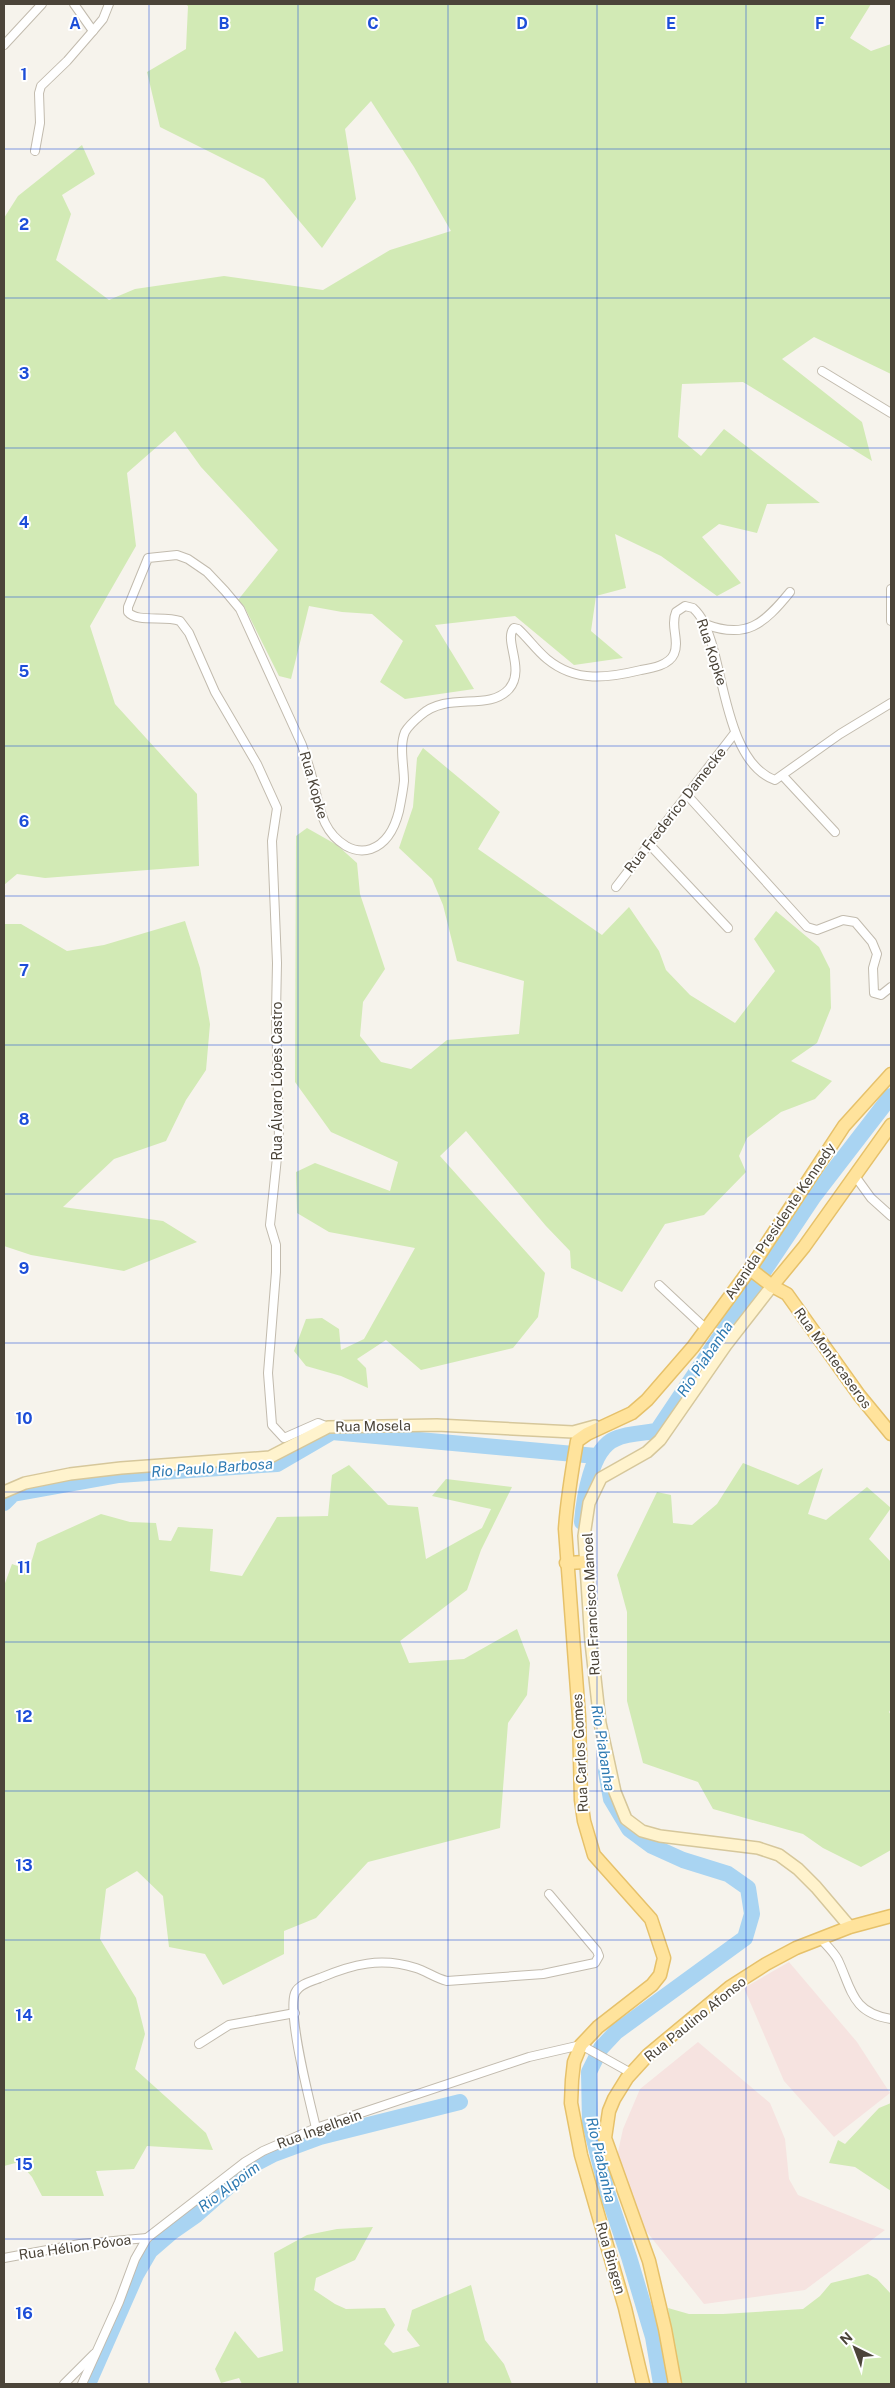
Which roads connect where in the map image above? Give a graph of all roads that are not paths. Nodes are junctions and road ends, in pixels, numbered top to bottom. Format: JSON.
{"nodes":[{"id":1,"x":42,"y":4,"type":"edge"},
{"id":2,"x":74,"y":4,"type":"edge"},
{"id":3,"x":109,"y":4,"type":"edge"},
{"id":4,"x":93,"y":31,"type":"junction"},
{"id":5,"x":4,"y":45,"type":"edge"},
{"id":6,"x":35,"y":151,"type":"dead end"},
{"id":7,"x":822,"y":371,"type":"dead end"},
{"id":8,"x":891,"y":413,"type":"edge"},
{"id":9,"x":891,"y":589,"type":"edge"},
{"id":10,"x":790,"y":592,"type":"dead end"},
{"id":11,"x":891,"y":621,"type":"edge"},
{"id":12,"x":705,"y":624,"type":"junction"},
{"id":13,"x":891,"y":703,"type":"edge"},
{"id":14,"x":734,"y":734,"type":"junction"},
{"id":15,"x":257,"y":764,"type":"joint"},
{"id":16,"x":783,"y":776,"type":"junction"},
{"id":17,"x":688,"y":796,"type":"junction"},
{"id":18,"x":835,"y":832,"type":"dead end"},
{"id":19,"x":649,"y":844,"type":"junction"},
{"id":20,"x":616,"y":887,"type":"dead end"},
{"id":21,"x":728,"y":928,"type":"dead end"},
{"id":22,"x":891,"y":987,"type":"edge"},
{"id":23,"x":891,"y":1074,"type":"edge"},
{"id":24,"x":891,"y":1125,"type":"edge"},
{"id":25,"x":855,"y":1176,"type":"junction"},
{"id":26,"x":891,"y":1216,"type":"edge"},
{"id":27,"x":750,"y":1269,"type":"junction"},
{"id":28,"x":659,"y":1285,"type":"dead end"},
{"id":29,"x":772,"y":1286,"type":"junction"},
{"id":30,"x":705,"y":1328,"type":"junction"},
{"id":31,"x":328,"y":1427,"type":"junction"},
{"id":32,"x":891,"y":1434,"type":"edge"},
{"id":33,"x":575,"y":1437,"type":"junction"},
{"id":34,"x":4,"y":1492,"type":"edge"},
{"id":35,"x":586,"y":1562,"type":"junction"},
{"id":36,"x":566,"y":1563,"type":"junction"},
{"id":37,"x":549,"y":1894,"type":"dead end"},
{"id":38,"x":891,"y":1916,"type":"edge"},
{"id":39,"x":850,"y":1927,"type":"junction"},
{"id":40,"x":820,"y":1938,"type":"junction"},
{"id":41,"x":295,"y":2013,"type":"junction"},
{"id":42,"x":891,"y":2019,"type":"edge"},
{"id":43,"x":199,"y":2044,"type":"dead end"},
{"id":44,"x":581,"y":2045,"type":"junction"},
{"id":45,"x":631,"y":2073,"type":"junction"},
{"id":46,"x":316,"y":2128,"type":"junction"},
{"id":47,"x":146,"y":2238,"type":"junction"},
{"id":48,"x":4,"y":2258,"type":"edge"},
{"id":49,"x":98,"y":2350,"type":"junction"},
{"id":50,"x":64,"y":2384,"type":"edge"},
{"id":51,"x":82,"y":2384,"type":"edge"},
{"id":52,"x":643,"y":2384,"type":"edge"},
{"id":53,"x":675,"y":2384,"type":"edge"}],
"edges":[{"from":1,"to":5,"type":"street"},
{"from":2,"to":4,"type":"street"},
{"from":3,"to":4,"type":"street"},
{"from":4,"to":6,"type":"street"},
{"from":7,"to":8,"type":"street"},
{"from":9,"to":11,"type":"street"},
{"from":10,"to":12,"type":"street"},
{"from":12,"to":14,"type":"street","name":"Rua Kopke"},
{"from":12,"to":15,"type":"street","name":"Rua Kopke"},
{"from":13,"to":16,"type":"street"},
{"from":14,"to":16,"type":"street","name":"Rua Kopke"},
{"from":14,"to":17,"type":"street","name":"Rua Frederico Damecke"},
{"from":15,"to":31,"type":"street","name":"Rua Álvaro Lópes Castro"},
{"from":16,"to":18,"type":"street"},
{"from":17,"to":19,"type":"street","name":"Rua Frederico Damecke"},
{"from":17,"to":22,"type":"street"},
{"from":19,"to":20,"type":"street","name":"Rua Frederico Damecke"},
{"from":19,"to":21,"type":"street"},
{"from":23,"to":27,"type":"main road","name":"Avenida Presidente Kennedy"},
{"from":24,"to":25,"type":"main road"},
{"from":25,"to":26,"type":"street"},
{"from":25,"to":29,"type":"main road"},
{"from":27,"to":29,"type":"main road","name":"Rua Montecaseros"},
{"from":27,"to":30,"type":"main road","name":"Avenida Presidente Kennedy"},
{"from":28,"to":30,"type":"street"},
{"from":29,"to":32,"type":"main road","name":"Rua Montecaseros"},
{"from":29,"to":35,"type":"main road","name":"Rua Francisco Manoel"},
{"from":30,"to":33,"type":"main road","name":"Avenida Presidente Kennedy"},
{"from":31,"to":33,"type":"main road","name":"Rua Mosela"},
{"from":31,"to":34,"type":"main road","name":"Rua Mosela"},
{"from":33,"to":36,"type":"main road","name":"Rua Carlos Gomes"},
{"from":35,"to":36,"type":"main road"},
{"from":35,"to":39,"type":"main road","name":"Rua Francisco Manoel"},
{"from":36,"to":44,"type":"main road","name":"Rua Carlos Gomes"},
{"from":37,"to":41,"type":"street"},
{"from":38,"to":39,"type":"main road","name":"Rua Paulino Afonso"},
{"from":39,"to":40,"type":"main road","name":"Rua Paulino Afonso"},
{"from":40,"to":42,"type":"street"},
{"from":40,"to":45,"type":"main road","name":"Rua Paulino Afonso"},
{"from":41,"to":43,"type":"street"},
{"from":41,"to":46,"type":"street"},
{"from":44,"to":45,"type":"street"},
{"from":44,"to":46,"type":"street","name":"Rua Ingelhein"},
{"from":44,"to":52,"type":"main road","name":"Rua Bingen"},
{"from":45,"to":53,"type":"main road"},
{"from":46,"to":47,"type":"street","name":"Rua Ingelhein"},
{"from":47,"to":48,"type":"street","name":"Rua Hélion Póvoa"},
{"from":47,"to":49,"type":"street","name":"Rua Ingelhein"},
{"from":49,"to":50,"type":"street"},
{"from":49,"to":51,"type":"street","name":"Rua Ingelhein"}]}
